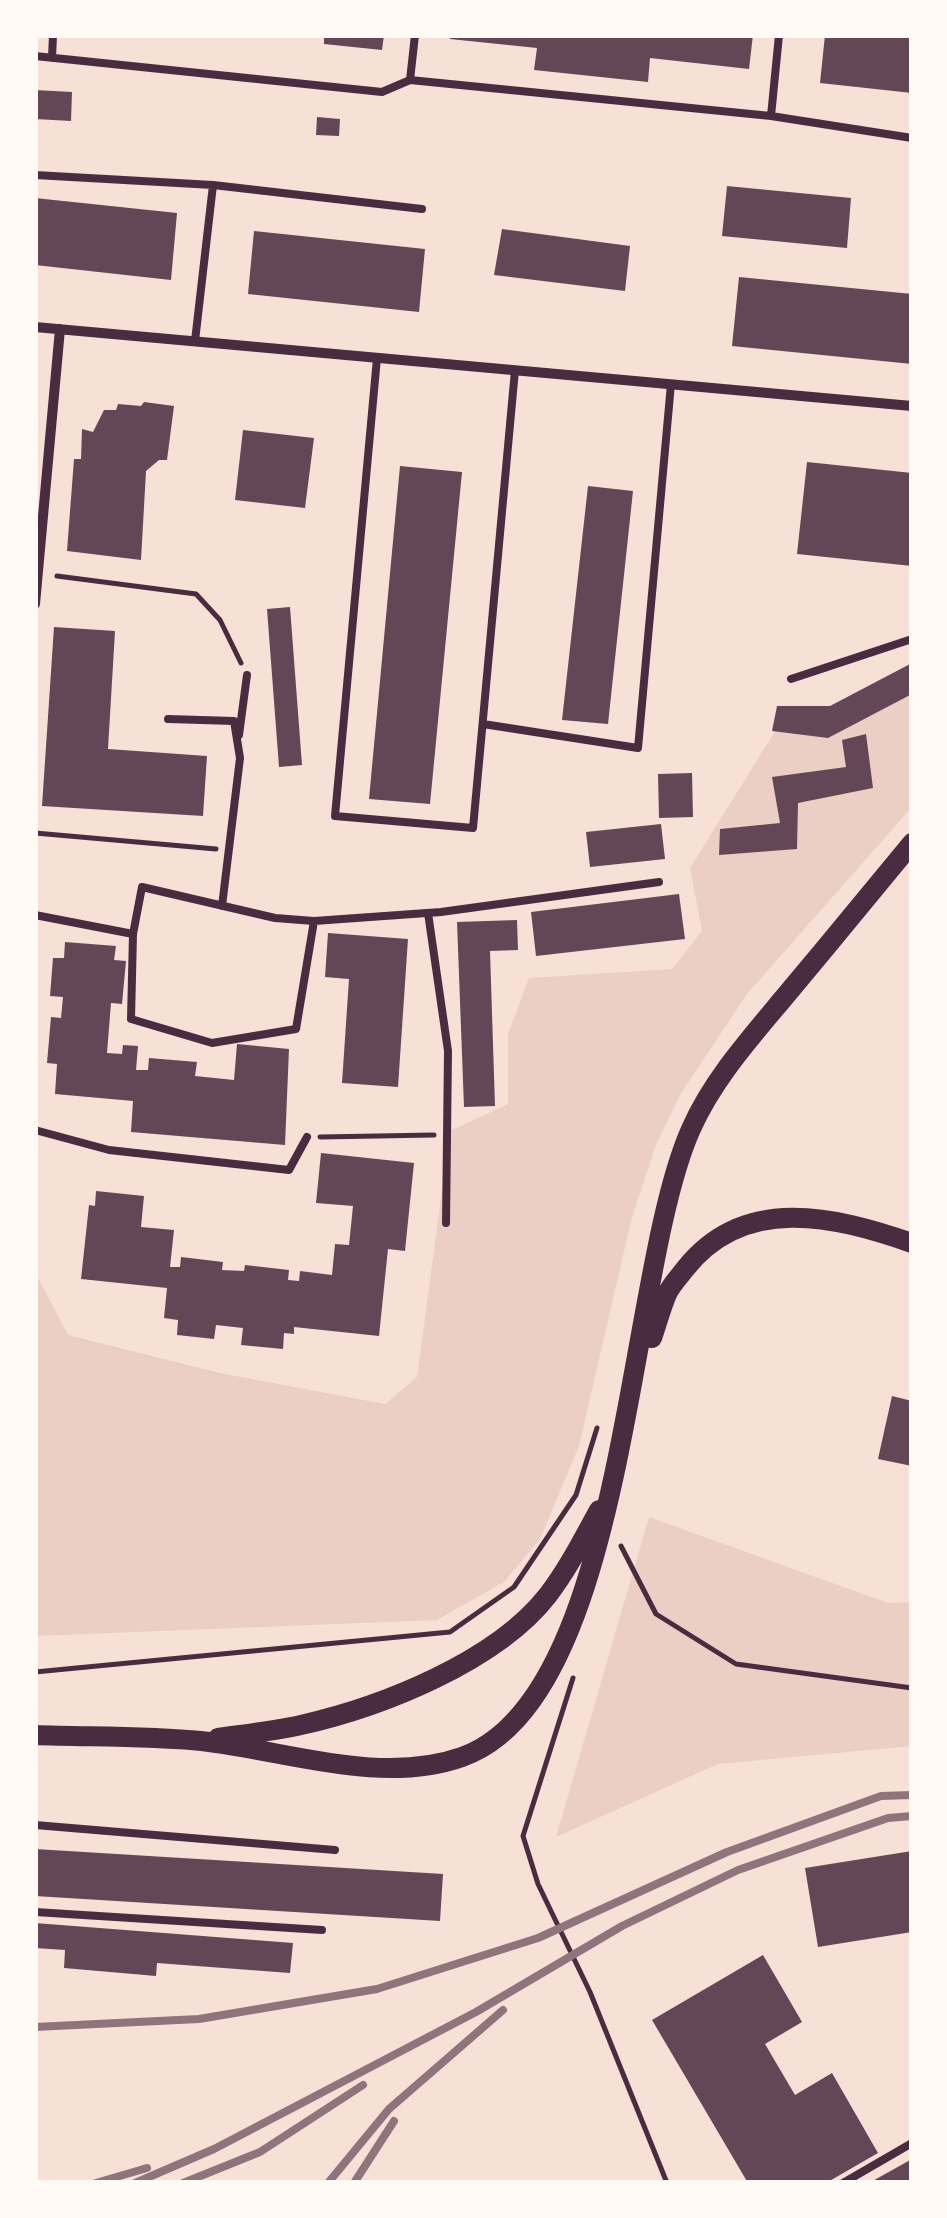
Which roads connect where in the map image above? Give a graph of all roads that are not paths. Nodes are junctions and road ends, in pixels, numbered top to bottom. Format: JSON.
{"nodes":[{"id":1,"x":54,"y":35,"type":"edge"},
{"id":2,"x":415,"y":35,"type":"edge"},
{"id":3,"x":780,"y":35,"type":"edge"},
{"id":4,"x":35,"y":56,"type":"edge"},
{"id":5,"x":52,"y":58,"type":"junction"},
{"id":6,"x":410,"y":80,"type":"junction"},
{"id":7,"x":770,"y":116,"type":"junction"},
{"id":8,"x":912,"y":138,"type":"edge"},
{"id":9,"x":35,"y":175,"type":"edge"},
{"id":10,"x":213,"y":185,"type":"junction"},
{"id":11,"x":422,"y":209,"type":"dead end"},
{"id":12,"x":35,"y":326,"type":"edge"},
{"id":13,"x":60,"y":329,"type":"junction"},
{"id":14,"x":196,"y":341,"type":"junction"},
{"id":15,"x":377,"y":358,"type":"junction"},
{"id":16,"x":516,"y":370,"type":"junction"},
{"id":17,"x":671,"y":384,"type":"junction"},
{"id":18,"x":912,"y":406,"type":"edge"},
{"id":19,"x":38,"y":574,"type":"edge"},
{"id":20,"x":35,"y":604,"type":"edge"},
{"id":21,"x":912,"y":639,"type":"edge"},
{"id":22,"x":247,"y":675,"type":"road end"},
{"id":23,"x":791,"y":679,"type":"dead end"},
{"id":24,"x":168,"y":718,"type":"dead end"},
{"id":25,"x":483,"y":724,"type":"junction"},
{"id":26,"x":238,"y":744,"type":"junction"},
{"id":27,"x":912,"y":843,"type":"edge"},
{"id":28,"x":660,"y":882,"type":"dead end"},
{"id":29,"x":222,"y":906,"type":"junction"},
{"id":30,"x":428,"y":913,"type":"junction"},
{"id":31,"x":35,"y":915,"type":"edge"},
{"id":32,"x":314,"y":921,"type":"junction"},
{"id":33,"x":134,"y":934,"type":"junction"},
{"id":34,"x":35,"y":1130,"type":"edge"},
{"id":35,"x":307,"y":1137,"type":"road end"},
{"id":36,"x":446,"y":1223,"type":"dead end"},
{"id":37,"x":912,"y":1243,"type":"edge"},
{"id":38,"x":629,"y":1406,"type":"junction"},
{"id":39,"x":609,"y":1490,"type":"junction"},
{"id":40,"x":35,"y":1735,"type":"edge"},
{"id":41,"x":200,"y":1741,"type":"junction"},
{"id":42,"x":35,"y":1825,"type":"edge"},
{"id":43,"x":336,"y":1850,"type":"dead end"},
{"id":44,"x":35,"y":1912,"type":"edge"},
{"id":45,"x":322,"y":1930,"type":"dead end"},
{"id":46,"x":912,"y":2143,"type":"edge"},
{"id":47,"x":843,"y":2183,"type":"edge"}],
"edges":[{"from":1,"to":5,"type":"lane"},
{"from":2,"to":6,"type":"lane"},
{"from":3,"to":7,"type":"lane"},
{"from":4,"to":5,"type":"lane"},
{"from":5,"to":6,"type":"lane"},
{"from":6,"to":7,"type":"lane"},
{"from":7,"to":8,"type":"lane"},
{"from":9,"to":10,"type":"lane"},
{"from":10,"to":11,"type":"lane"},
{"from":10,"to":14,"type":"lane"},
{"from":12,"to":13,"type":"street"},
{"from":13,"to":14,"type":"street"},
{"from":13,"to":19,"type":"street"},
{"from":14,"to":15,"type":"street"},
{"from":15,"to":16,"type":"street"},
{"from":15,"to":25,"type":"lane"},
{"from":16,"to":17,"type":"street"},
{"from":16,"to":25,"type":"lane"},
{"from":17,"to":18,"type":"street"},
{"from":17,"to":25,"type":"lane"},
{"from":19,"to":20,"type":"street"},
{"from":21,"to":23,"type":"lane"},
{"from":22,"to":26,"type":"lane"},
{"from":24,"to":26,"type":"lane"},
{"from":26,"to":29,"type":"lane"},
{"from":27,"to":38,"type":"main road"},
{"from":28,"to":30,"type":"lane"},
{"from":29,"to":32,"type":"lane"},
{"from":29,"to":33,"type":"lane"},
{"from":30,"to":32,"type":"lane"},
{"from":30,"to":36,"type":"lane"},
{"from":31,"to":33,"type":"lane"},
{"from":32,"to":33,"type":"lane"},
{"from":34,"to":35,"type":"lane"},
{"from":37,"to":38,"type":"main road"},
{"from":38,"to":39,"type":"main road"},
{"from":39,"to":41,"type":"main road"},
{"from":39,"to":41,"type":"main road"},
{"from":40,"to":41,"type":"main road"},
{"from":42,"to":43,"type":"lane"},
{"from":44,"to":45,"type":"lane"},
{"from":46,"to":47,"type":"lane"}]}
